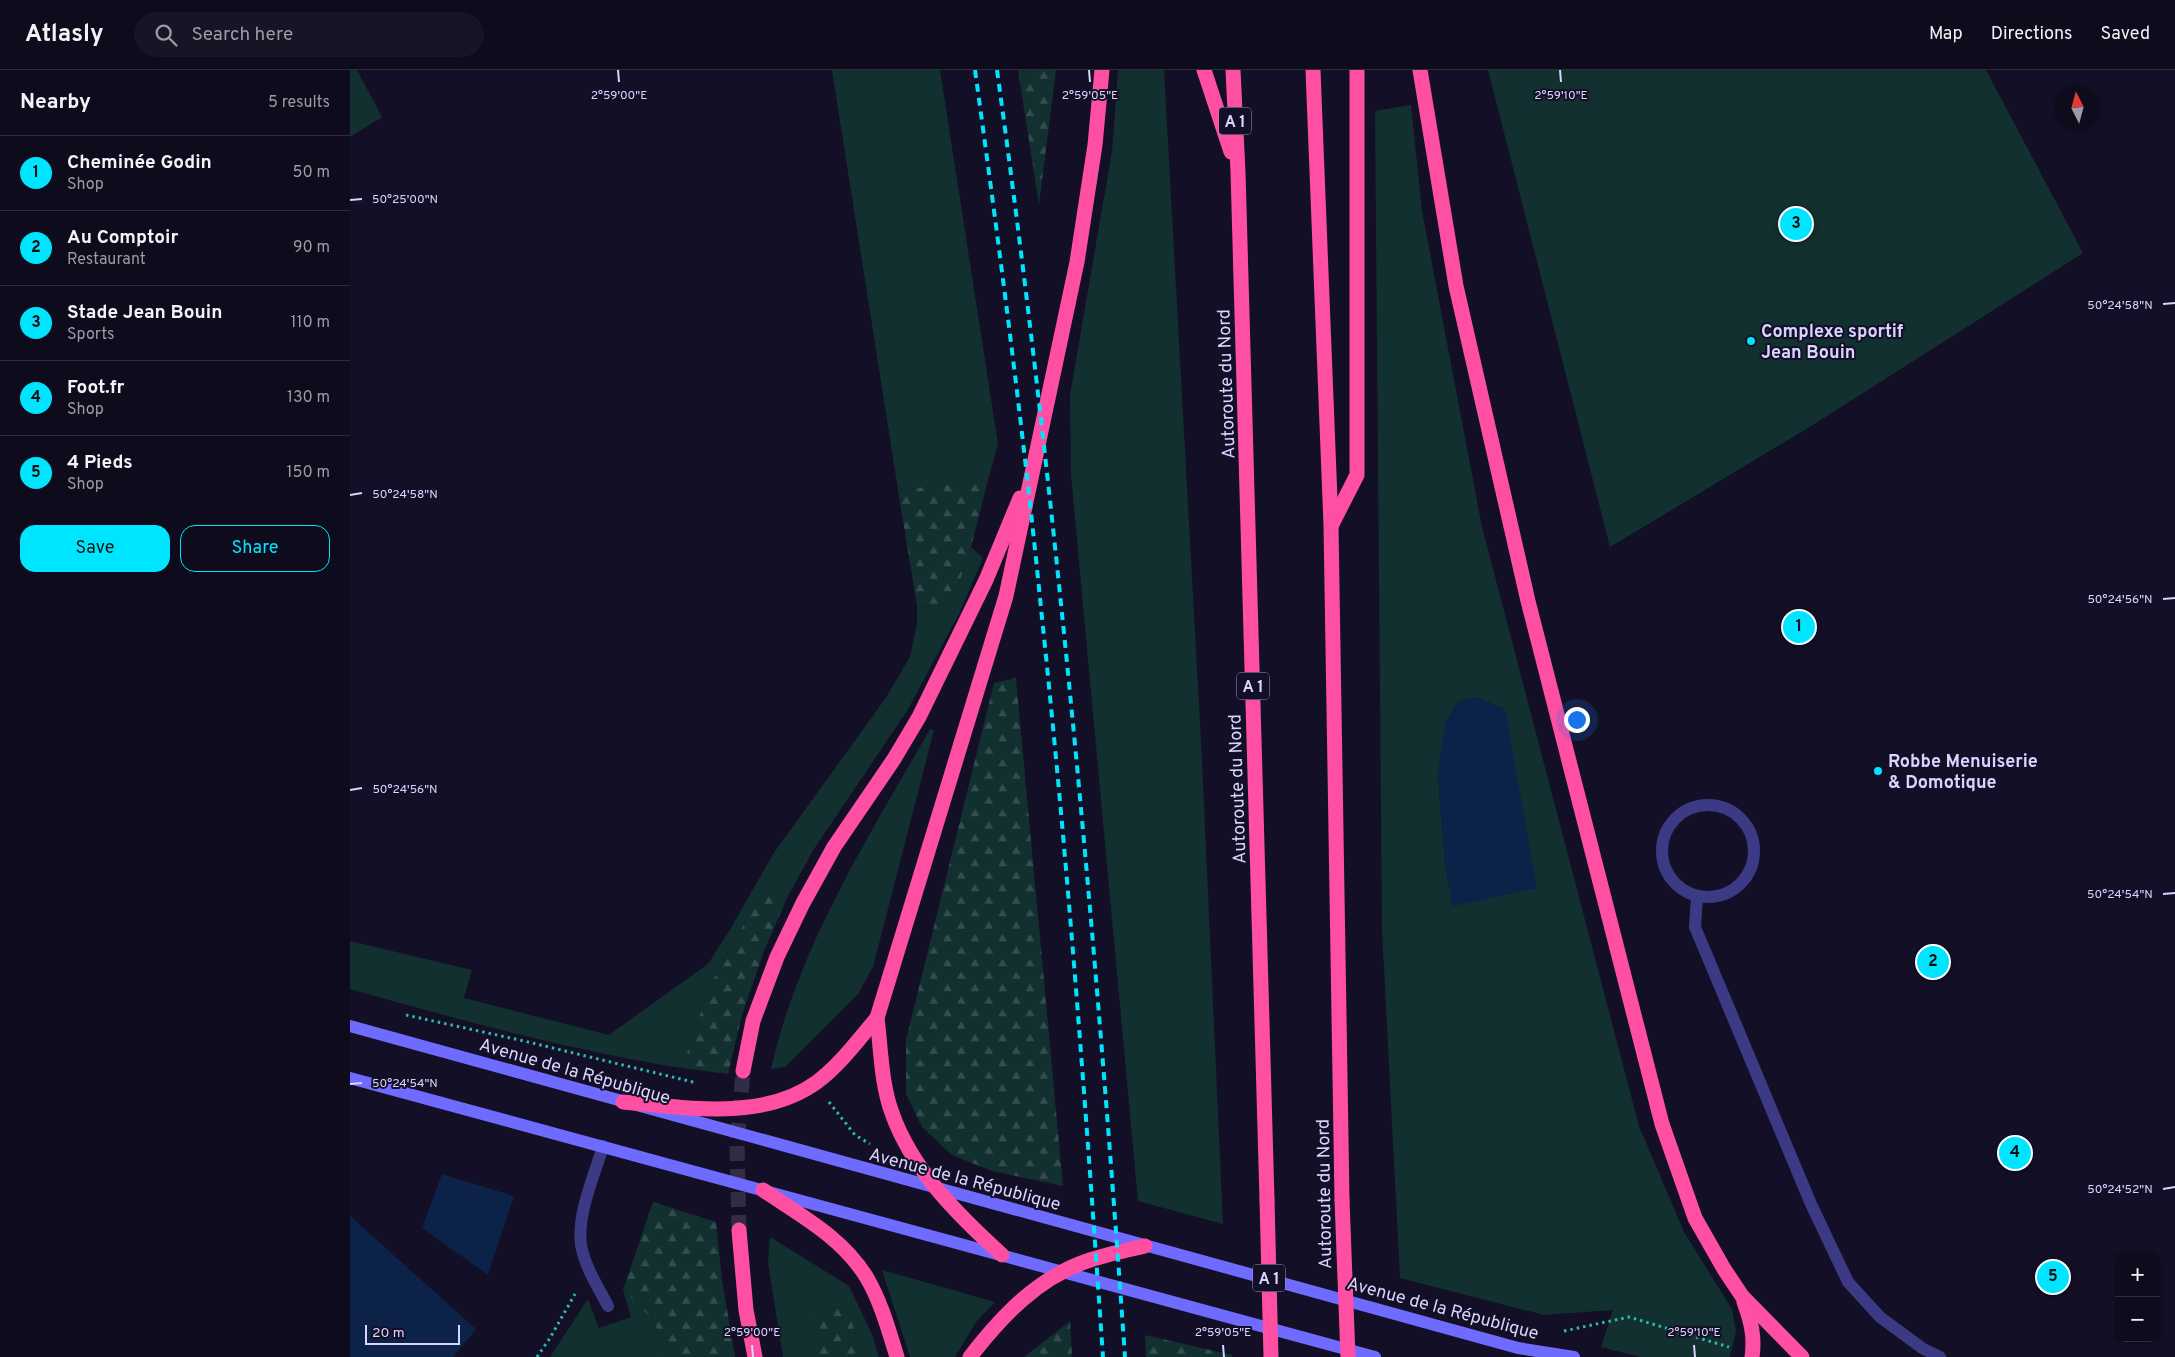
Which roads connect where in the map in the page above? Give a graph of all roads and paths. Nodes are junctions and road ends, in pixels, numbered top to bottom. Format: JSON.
{"nodes":[{"id":1,"x":1102,"y":70,"type":"edge"},
{"id":2,"x":1204,"y":70,"type":"edge"},
{"id":3,"x":1232,"y":70,"type":"edge"},
{"id":4,"x":1313,"y":70,"type":"edge"},
{"id":5,"x":1357,"y":70,"type":"edge"},
{"id":6,"x":1420,"y":70,"type":"edge"},
{"id":7,"x":1238,"y":172,"type":"junction"},
{"id":8,"x":1034,"y":467,"type":"junction"},
{"id":9,"x":1331,"y":526,"type":"junction"},
{"id":10,"x":1697,"y":896,"type":"junction"},
{"id":11,"x":402,"y":1014,"type":"dead end"},
{"id":12,"x":877,"y":1018,"type":"junction"},
{"id":13,"x":350,"y":1026,"type":"edge"},
{"id":14,"x":744,"y":1071,"type":"tunnel mouth"},
{"id":15,"x":350,"y":1078,"type":"edge"},
{"id":16,"x":817,"y":1082,"type":"junction"},
{"id":17,"x":706,"y":1085,"type":"dead end"},
{"id":18,"x":623,"y":1102,"type":"junction"},
{"id":19,"x":603,"y":1146,"type":"junction"},
{"id":20,"x":874,"y":1146,"type":"dead end"},
{"id":21,"x":763,"y":1190,"type":"junction"},
{"id":22,"x":939,"y":1190,"type":"junction"},
{"id":23,"x":739,"y":1230,"type":"tunnel mouth"},
{"id":24,"x":1145,"y":1246,"type":"junction"},
{"id":25,"x":1002,"y":1255,"type":"junction"},
{"id":26,"x":588,"y":1269,"type":"junction"},
{"id":27,"x":1062,"y":1271,"type":"junction"},
{"id":28,"x":1742,"y":1296,"type":"junction"},
{"id":29,"x":608,"y":1306,"type":"dead end"},
{"id":30,"x":1557,"y":1332,"type":"dead end"},
{"id":31,"x":1752,"y":1356,"type":"edge"},
{"id":32,"x":537,"y":1357,"type":"edge"},
{"id":33,"x":755,"y":1357,"type":"edge"},
{"id":34,"x":897,"y":1357,"type":"edge"},
{"id":35,"x":970,"y":1357,"type":"edge"},
{"id":36,"x":1271,"y":1357,"type":"edge"},
{"id":37,"x":1348,"y":1357,"type":"edge"},
{"id":38,"x":1375,"y":1357,"type":"edge"},
{"id":39,"x":1574,"y":1357,"type":"edge"},
{"id":40,"x":1802,"y":1357,"type":"edge"},
{"id":41,"x":1940,"y":1357,"type":"edge"}],
"edges":[{"from":1,"to":8,"type":"highway"},
{"from":2,"to":7,"type":"highway"},
{"from":3,"to":7,"type":"highway","name":"Autoroute du Nord","number":"A 1"},
{"from":4,"to":9,"type":"highway","name":"Autoroute du Nord"},
{"from":5,"to":9,"type":"highway"},
{"from":6,"to":28,"type":"highway"},
{"from":7,"to":36,"type":"highway","name":"Autoroute du Nord","number":"A 1","bridge":true},
{"from":8,"to":12,"type":"highway"},
{"from":8,"to":14,"type":"highway"},
{"from":9,"to":37,"type":"highway","name":"Autoroute du Nord","bridge":true},
{"from":10,"to":10,"type":"lane"},
{"from":10,"to":41,"type":"lane"},
{"from":11,"to":17,"type":"path"},
{"from":12,"to":16,"type":"highway"},
{"from":12,"to":22,"type":"highway"},
{"from":13,"to":18,"type":"main road","name":"Avenue de la République"},
{"from":15,"to":19,"type":"main road"},
{"from":16,"to":18,"type":"highway"},
{"from":16,"to":20,"type":"path"},
{"from":18,"to":22,"type":"main road","name":"Avenue de la République"},
{"from":19,"to":21,"type":"main road"},
{"from":19,"to":26,"type":"lane"},
{"from":21,"to":25,"type":"main road"},
{"from":21,"to":34,"type":"highway"},
{"from":22,"to":24,"type":"main road","name":"Avenue de la République"},
{"from":22,"to":25,"type":"highway"},
{"from":23,"to":33,"type":"highway"},
{"from":24,"to":27,"type":"highway"},
{"from":24,"to":39,"type":"main road","name":"Avenue de la République"},
{"from":25,"to":27,"type":"main road"},
{"from":26,"to":29,"type":"lane"},
{"from":26,"to":32,"type":"path"},
{"from":27,"to":35,"type":"highway"},
{"from":27,"to":38,"type":"main road"},
{"from":28,"to":31,"type":"highway"},
{"from":28,"to":40,"type":"highway"},
{"from":30,"to":31,"type":"path"}]}
